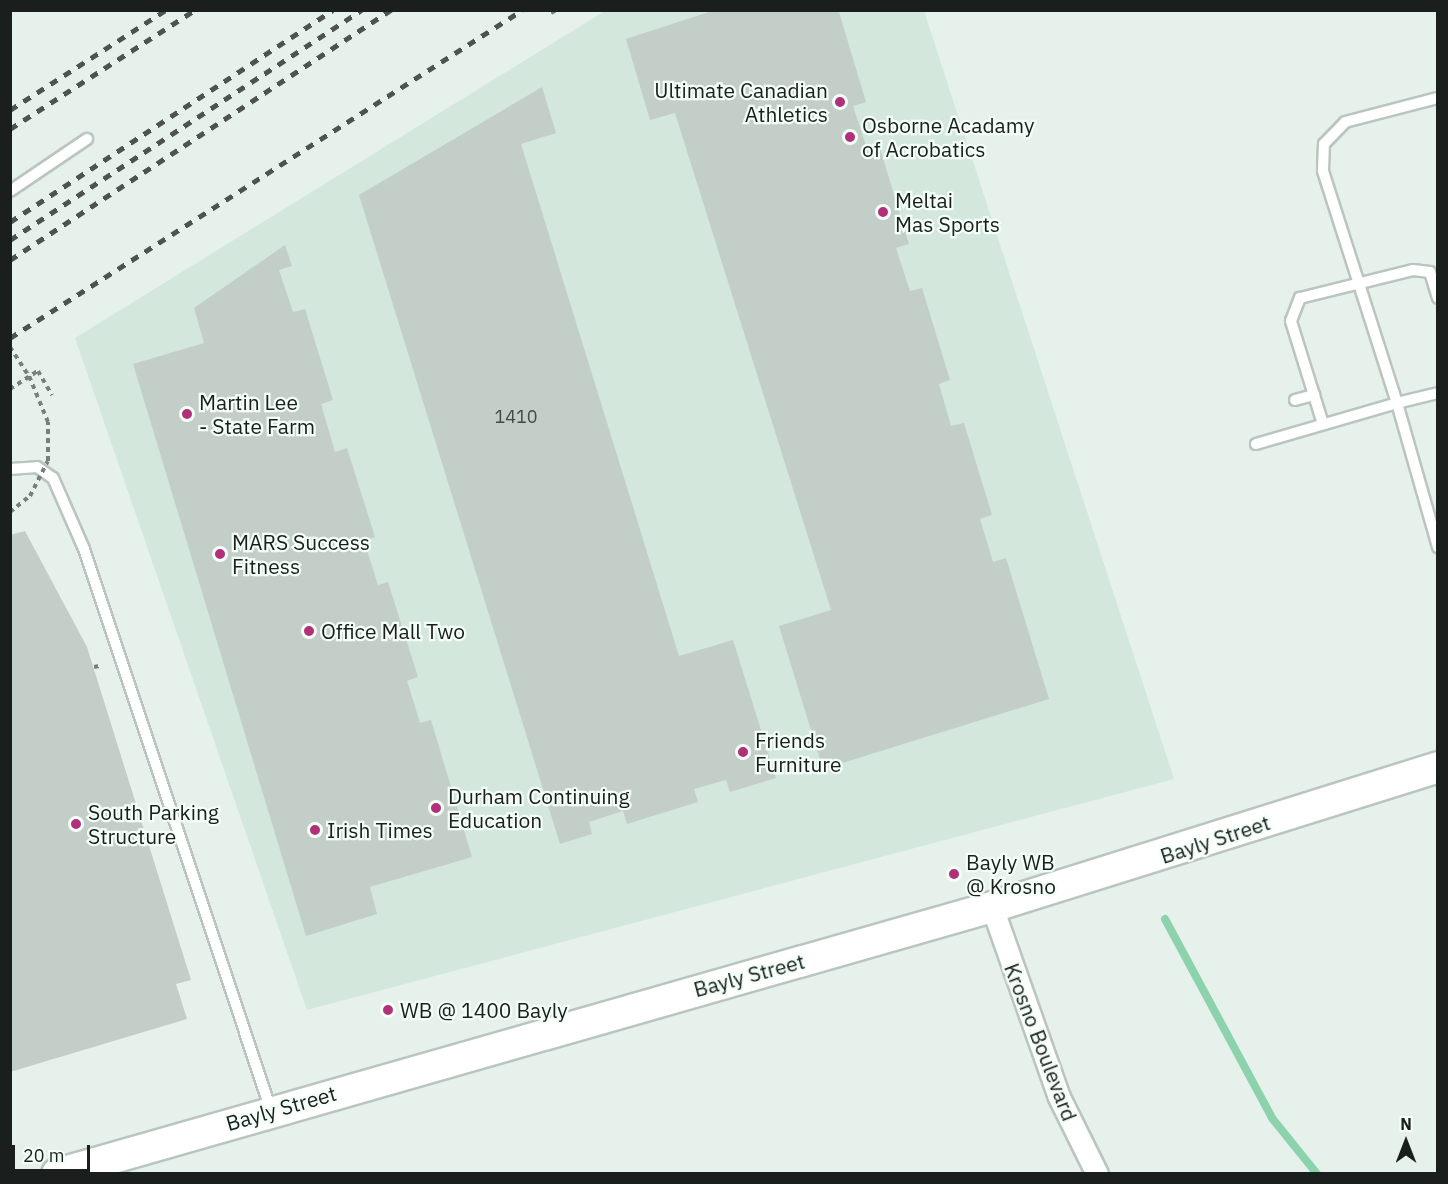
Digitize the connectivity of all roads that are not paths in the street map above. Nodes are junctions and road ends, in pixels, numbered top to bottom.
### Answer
1 (1437, 98) edge
2 (87, 139) dead end
3 (10, 192) edge
4 (1357, 283) junction
5 (1437, 298) edge
6 (1437, 393) edge
7 (1314, 395) junction
8 (1296, 400) dead end
9 (1397, 403) junction
10 (1323, 424) junction
11 (1256, 444) dead end
12 (10, 469) edge
13 (1436, 540) edge
14 (1437, 767) edge
15 (992, 907) junction
16 (271, 1110) junction
17 (57, 1173) edge
18 (1096, 1173) edge

1 - 4 lane
2 - 3 lane
4 - 5 lane
4 - 7 lane
4 - 9 lane
6 - 9 lane
7 - 8 lane
7 - 10 lane
9 - 10 lane
9 - 13 lane
10 - 11 lane
12 - 16 lane
14 - 15 main road, Bayly Street
15 - 16 main road, Bayly Street
15 - 18 street, Krosno Boulevard
16 - 17 main road, Bayly Street

